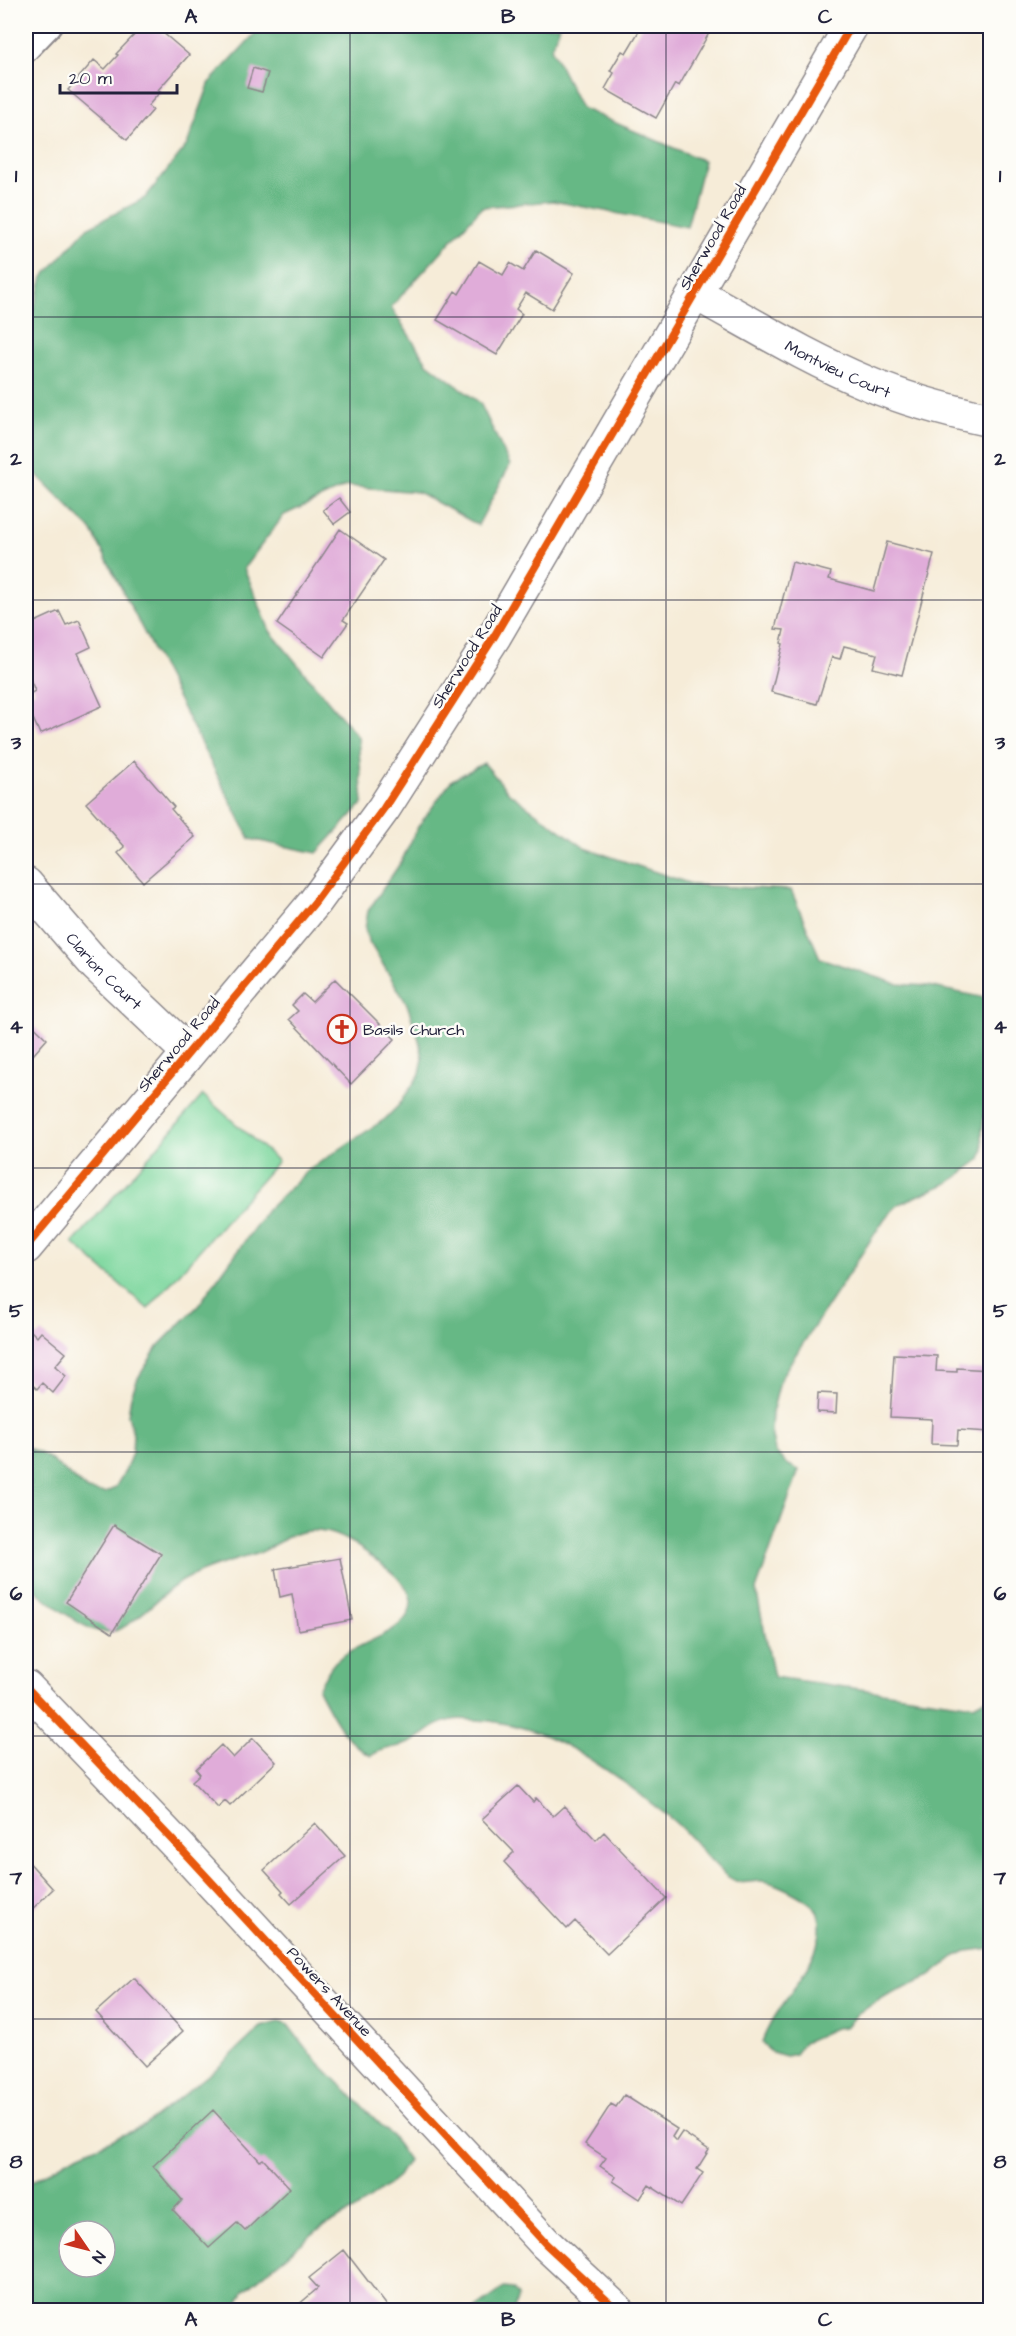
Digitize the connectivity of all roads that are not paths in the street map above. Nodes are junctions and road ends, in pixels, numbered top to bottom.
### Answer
1 (50, 26) edge
2 (851, 26) edge
3 (26, 51) edge
4 (695, 293) junction
5 (990, 420) edge
6 (26, 884) edge
7 (188, 1052) junction
8 (26, 1246) edge
9 (26, 1687) edge
10 (617, 2310) edge

1 - 3 lane
2 - 4 street, Sherwood Road
4 - 5 street, Montvieu Court
4 - 7 street, Sherwood Road
6 - 7 street, Clarion Court
7 - 8 street, Sherwood Road
9 - 10 street, Powers Avenue

